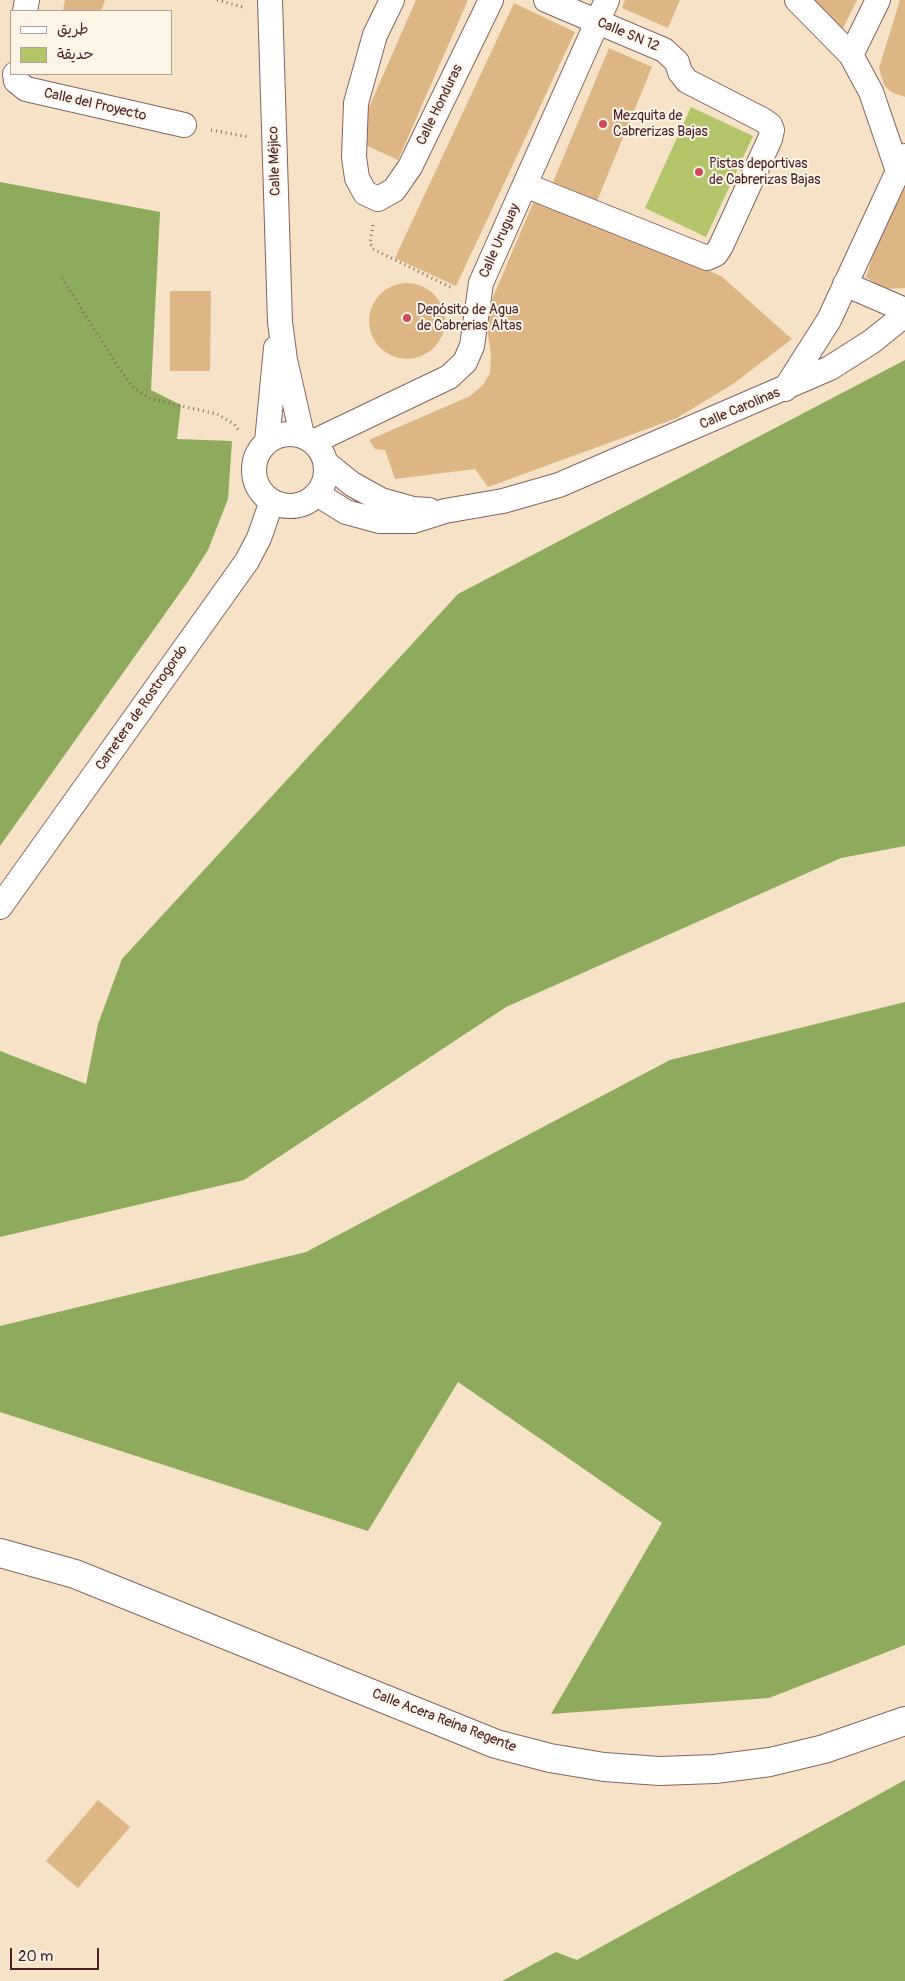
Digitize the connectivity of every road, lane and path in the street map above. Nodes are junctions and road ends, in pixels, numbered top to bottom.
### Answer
1 (270, 0) edge
2 (392, 0) edge
3 (491, 0) edge
4 (546, 0) edge
5 (607, 0) edge
6 (797, 0) edge
7 (878, 0) edge
8 (597, 22) junction
9 (851, 55) junction
10 (16, 75) edge
11 (184, 125) joint
12 (274, 142) junction
13 (902, 163) edge
14 (525, 185) junction
15 (378, 199) junction
16 (62, 278) dead end
17 (846, 284) junction
18 (478, 301) junction
19 (905, 310) edge
20 (905, 315) edge
21 (280, 322) junction
22 (785, 389) junction
23 (308, 438) junction
24 (262, 450) junction
25 (326, 464) junction
26 (317, 494) junction
27 (272, 501) junction
28 (445, 511) junction
29 (0, 907) edge
30 (0, 1553) edge
31 (905, 1720) edge

1 - 12 street, Calle Méjico
2 - 15 street
3 - 15 street, Calle Honduras
4 - 8 street, Calle SN 12
5 - 8 street, Calle Uruguay
6 - 9 street
7 - 9 street
8 - 14 street, Calle Uruguay
8 - 14 street, Calle SN 12
9 - 13 street
10 - 11 street, Calle del Proyecto
11 - 12 path
12 - 21 street, Calle Méjico
13 - 17 street, Calle Carolinas
14 - 18 street, Calle Uruguay
15 - 18 path
16 - 24 path
17 - 19 street
17 - 22 street, Calle Carolinas
18 - 23 street, Calle Uruguay
20 - 22 street
21 - 23 street, Calle Méjico
21 - 24 street, Calle Méjico
22 - 28 street, Calle Carolinas
23 - 24 street
23 - 25 street
24 - 27 street
25 - 26 street
25 - 28 street, Calle Carolinas
26 - 27 street
26 - 28 street, Calle Carolinas
27 - 29 street, Carretera de Rostrogordo
30 - 31 street, Calle Acera Reina Regente

